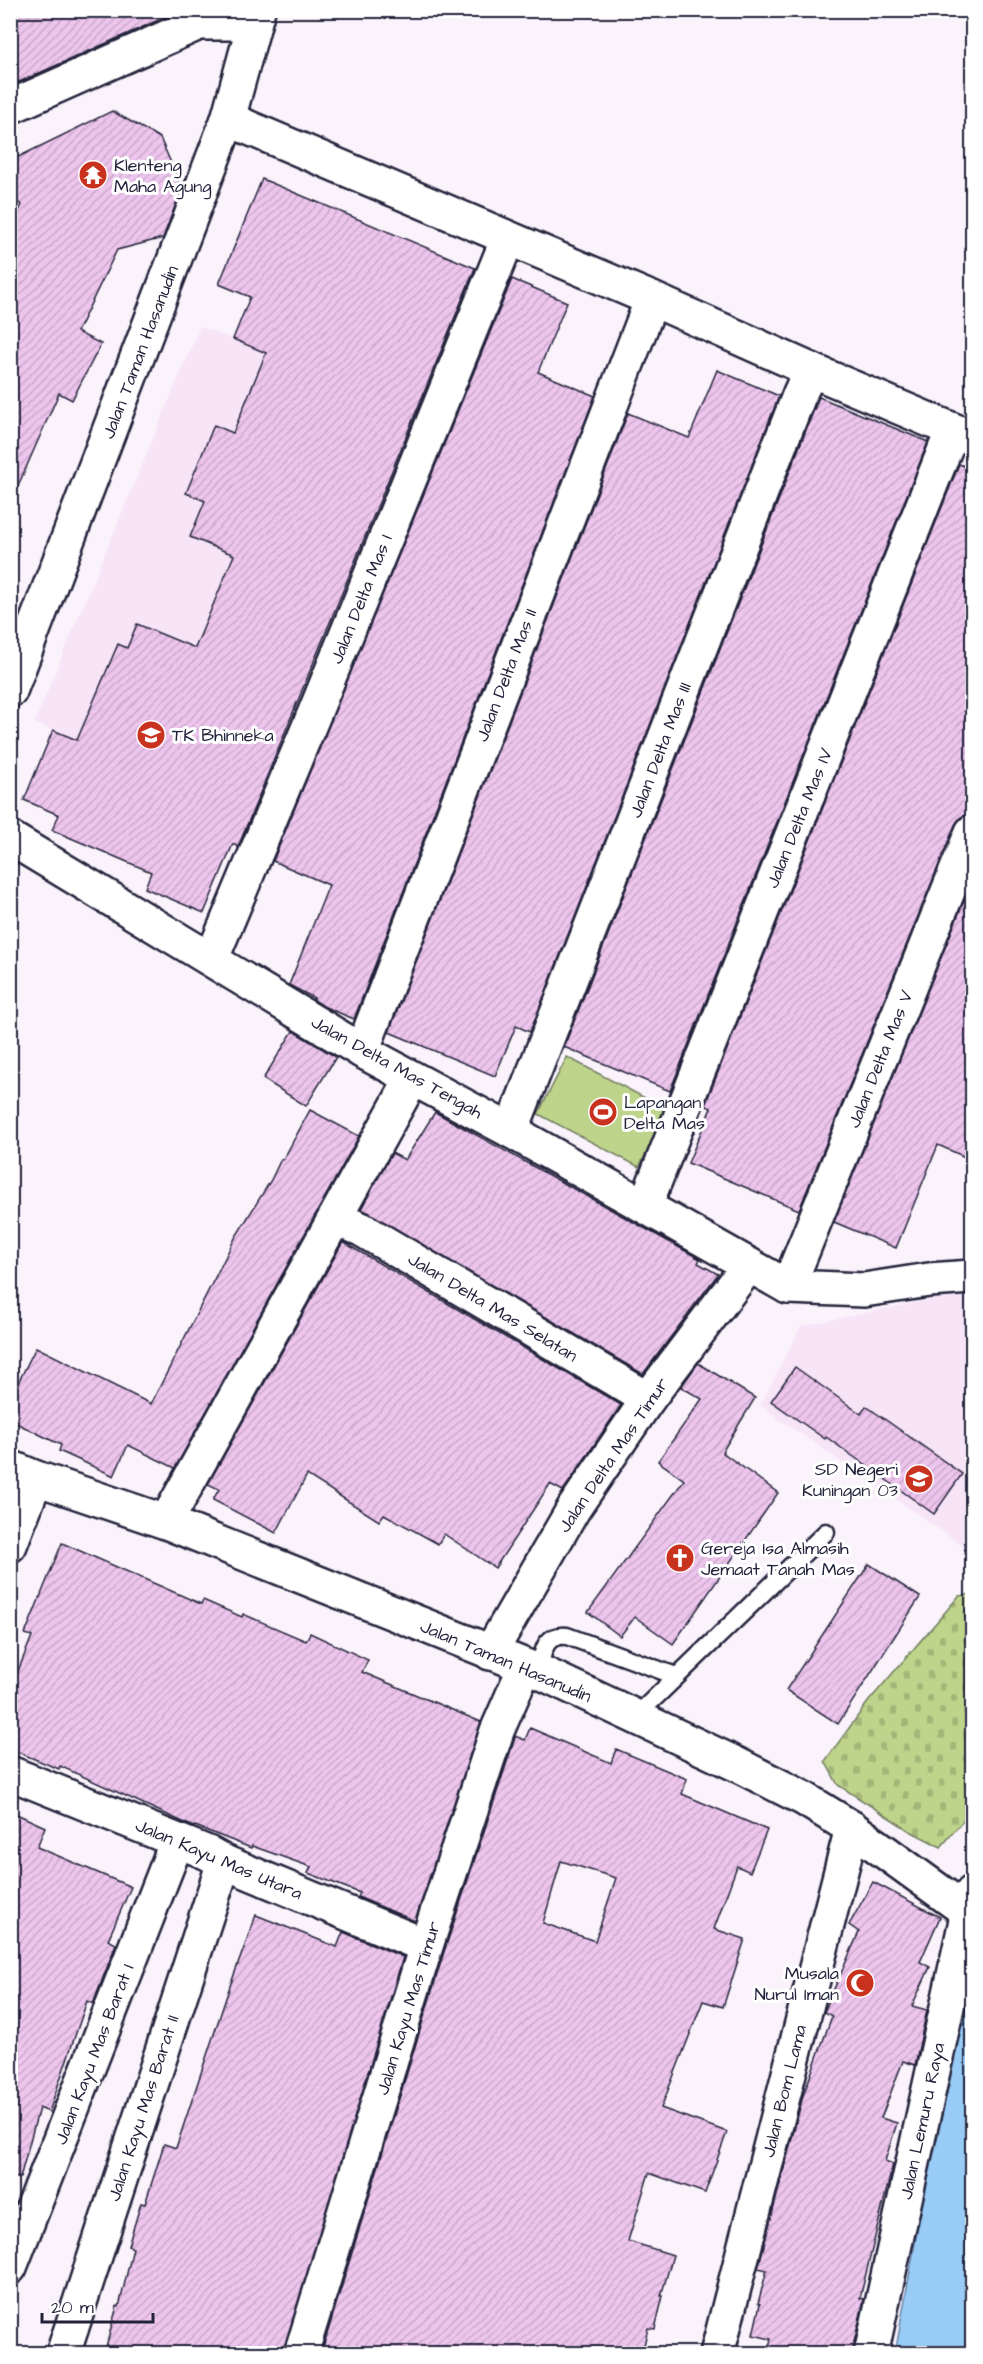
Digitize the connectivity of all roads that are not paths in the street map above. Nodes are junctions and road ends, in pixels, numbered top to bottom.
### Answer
1 (256, 17) edge
2 (10, 108) edge
3 (228, 120) junction
4 (508, 238) junction
5 (652, 299) junction
6 (811, 370) junction
7 (963, 435) edge
8 (10, 691) edge
9 (972, 831) edge
10 (10, 838) edge
11 (212, 958) junction
12 (362, 1051) junction
13 (412, 1079) junction
14 (511, 1131) junction
15 (645, 1206) junction
16 (336, 1219) junction
17 (749, 1265) junction
18 (972, 1277) edge
19 (788, 1287) junction
20 (648, 1399) junction
21 (23, 1473) edge
22 (166, 1522) junction
23 (826, 1533) dead end
24 (10, 1545) edge
25 (490, 1653) junction
26 (531, 1669) junction
27 (676, 1676) junction
28 (635, 1717) junction
29 (10, 1773) edge
30 (852, 1828) junction
31 (177, 1841) junction
32 (224, 1862) junction
33 (971, 1905) edge
34 (426, 1946) junction
35 (10, 2267) edge
36 (63, 2354) edge
37 (301, 2354) edge
38 (717, 2354) edge
39 (871, 2354) edge

1 - 2 street
1 - 3 street, Jalan Taman Hasanudin
3 - 4 street
3 - 8 street, Jalan Taman Hasanudin
4 - 5 street
4 - 11 street, Jalan Delta Mas I
5 - 6 street
5 - 12 street, Jalan Delta Mas II
6 - 7 street
6 - 14 street, Jalan Delta Mas III
7 - 15 street, Jalan Delta Mas IV
9 - 19 street, Jalan Delta Mas V
10 - 11 street, Jalan Delta Mas Tengah
11 - 12 street, Jalan Delta Mas Tengah
12 - 13 street, Jalan Delta Mas Tengah
13 - 14 street, Jalan Delta Mas Tengah
13 - 16 street
14 - 15 street, Jalan Delta Mas Tengah
15 - 17 street, Jalan Delta Mas Tengah
16 - 20 street, Jalan Delta Mas Selatan
16 - 22 street
17 - 19 street, Jalan Delta Mas Tengah
17 - 20 street, Jalan Delta Mas Timur
18 - 19 street
20 - 25 street, Jalan Delta Mas Timur
21 - 22 street, Jalan Taman Hasanudin
21 - 24 street
22 - 25 street, Jalan Taman Hasanudin
23 - 27 lane
25 - 26 street, Jalan Taman Hasanudin
26 - 27 lane
26 - 28 street, Jalan Taman Hasanudin
26 - 34 street, Jalan Kayu Mas Timur
27 - 28 lane
28 - 30 street, Jalan Taman Hasanudin
29 - 31 street, Jalan Kayu Mas Utara
30 - 33 street, Jalan Taman Hasanudin
30 - 38 street, Jalan Bom Lama
31 - 32 street, Jalan Kayu Mas Utara
31 - 35 street, Jalan Kayu Mas Barat I
32 - 34 street, Jalan Kayu Mas Utara
32 - 36 street, Jalan Kayu Mas Barat II
33 - 39 street, Jalan Lemuru Raya
34 - 37 street, Jalan Kayu Mas Timur

